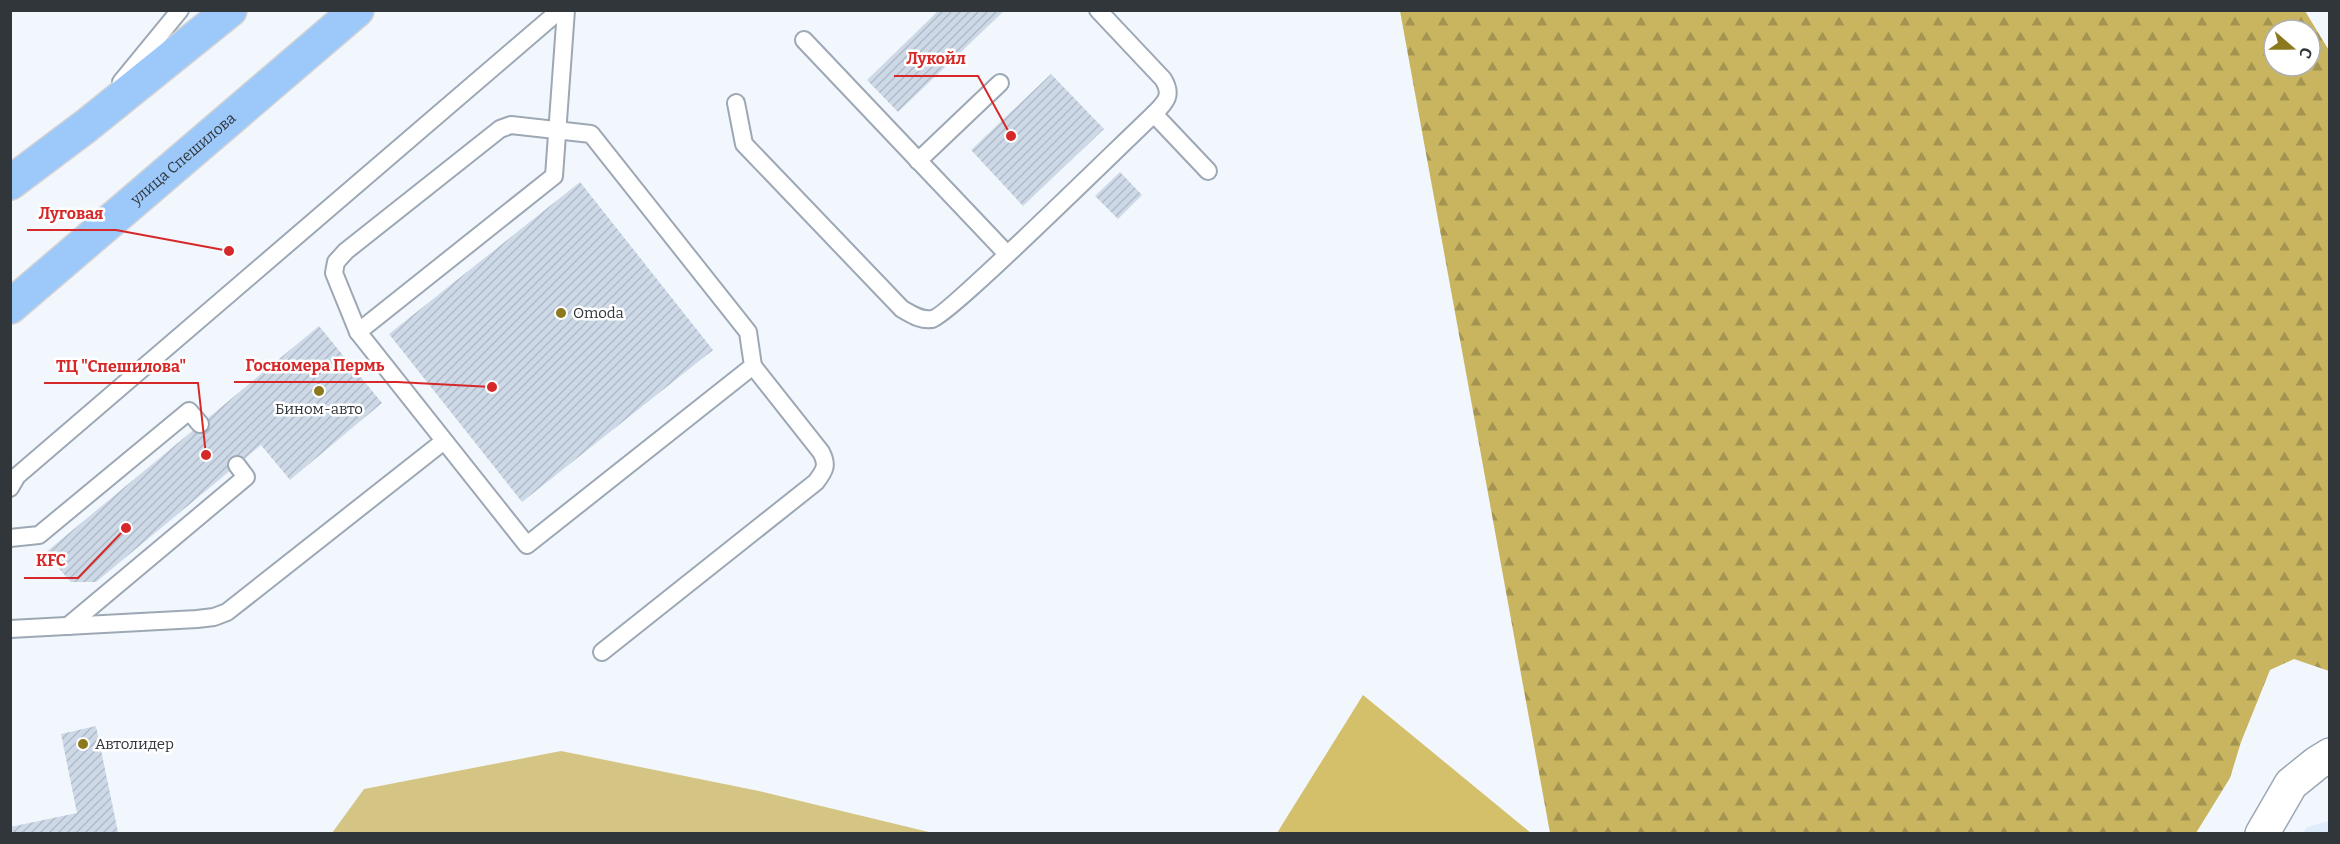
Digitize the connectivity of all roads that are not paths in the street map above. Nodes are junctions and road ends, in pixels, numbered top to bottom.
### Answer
1 (180, 10) edge
2 (230, 10) edge
3 (357, 10) edge
4 (560, 10) edge
5 (566, 10) edge
6 (1098, 10) edge
7 (804, 40) dead end
8 (1000, 82) dead end
9 (736, 103) dead end
10 (1154, 114) junction
11 (86, 126) junction
12 (558, 130) junction
13 (918, 161) junction
14 (10, 167) edge
15 (1208, 171) dead end
16 (10, 183) edge
17 (1007, 254) junction
18 (10, 307) edge
19 (358, 332) junction
20 (753, 366) junction
21 (201, 424) dead end
22 (444, 441) junction
23 (237, 465) dead end
24 (10, 488) edge
25 (10, 538) edge
26 (68, 626) junction
27 (10, 629) edge
28 (602, 652) dead end
29 (2330, 756) edge
30 (2262, 834) edge

1 - 11 lane
2 - 11 main road
3 - 18 main road, улица Спешилова
4 - 24 lane
5 - 12 lane
6 - 10 lane
7 - 13 lane
8 - 13 lane
9 - 17 lane
10 - 15 lane
10 - 17 lane
11 - 14 street
11 - 16 main road
12 - 19 lane
12 - 19 lane
12 - 20 lane
13 - 17 lane
19 - 22 lane
20 - 22 lane
20 - 28 lane
21 - 25 lane
22 - 26 lane
23 - 26 lane
26 - 27 lane
29 - 30 street

